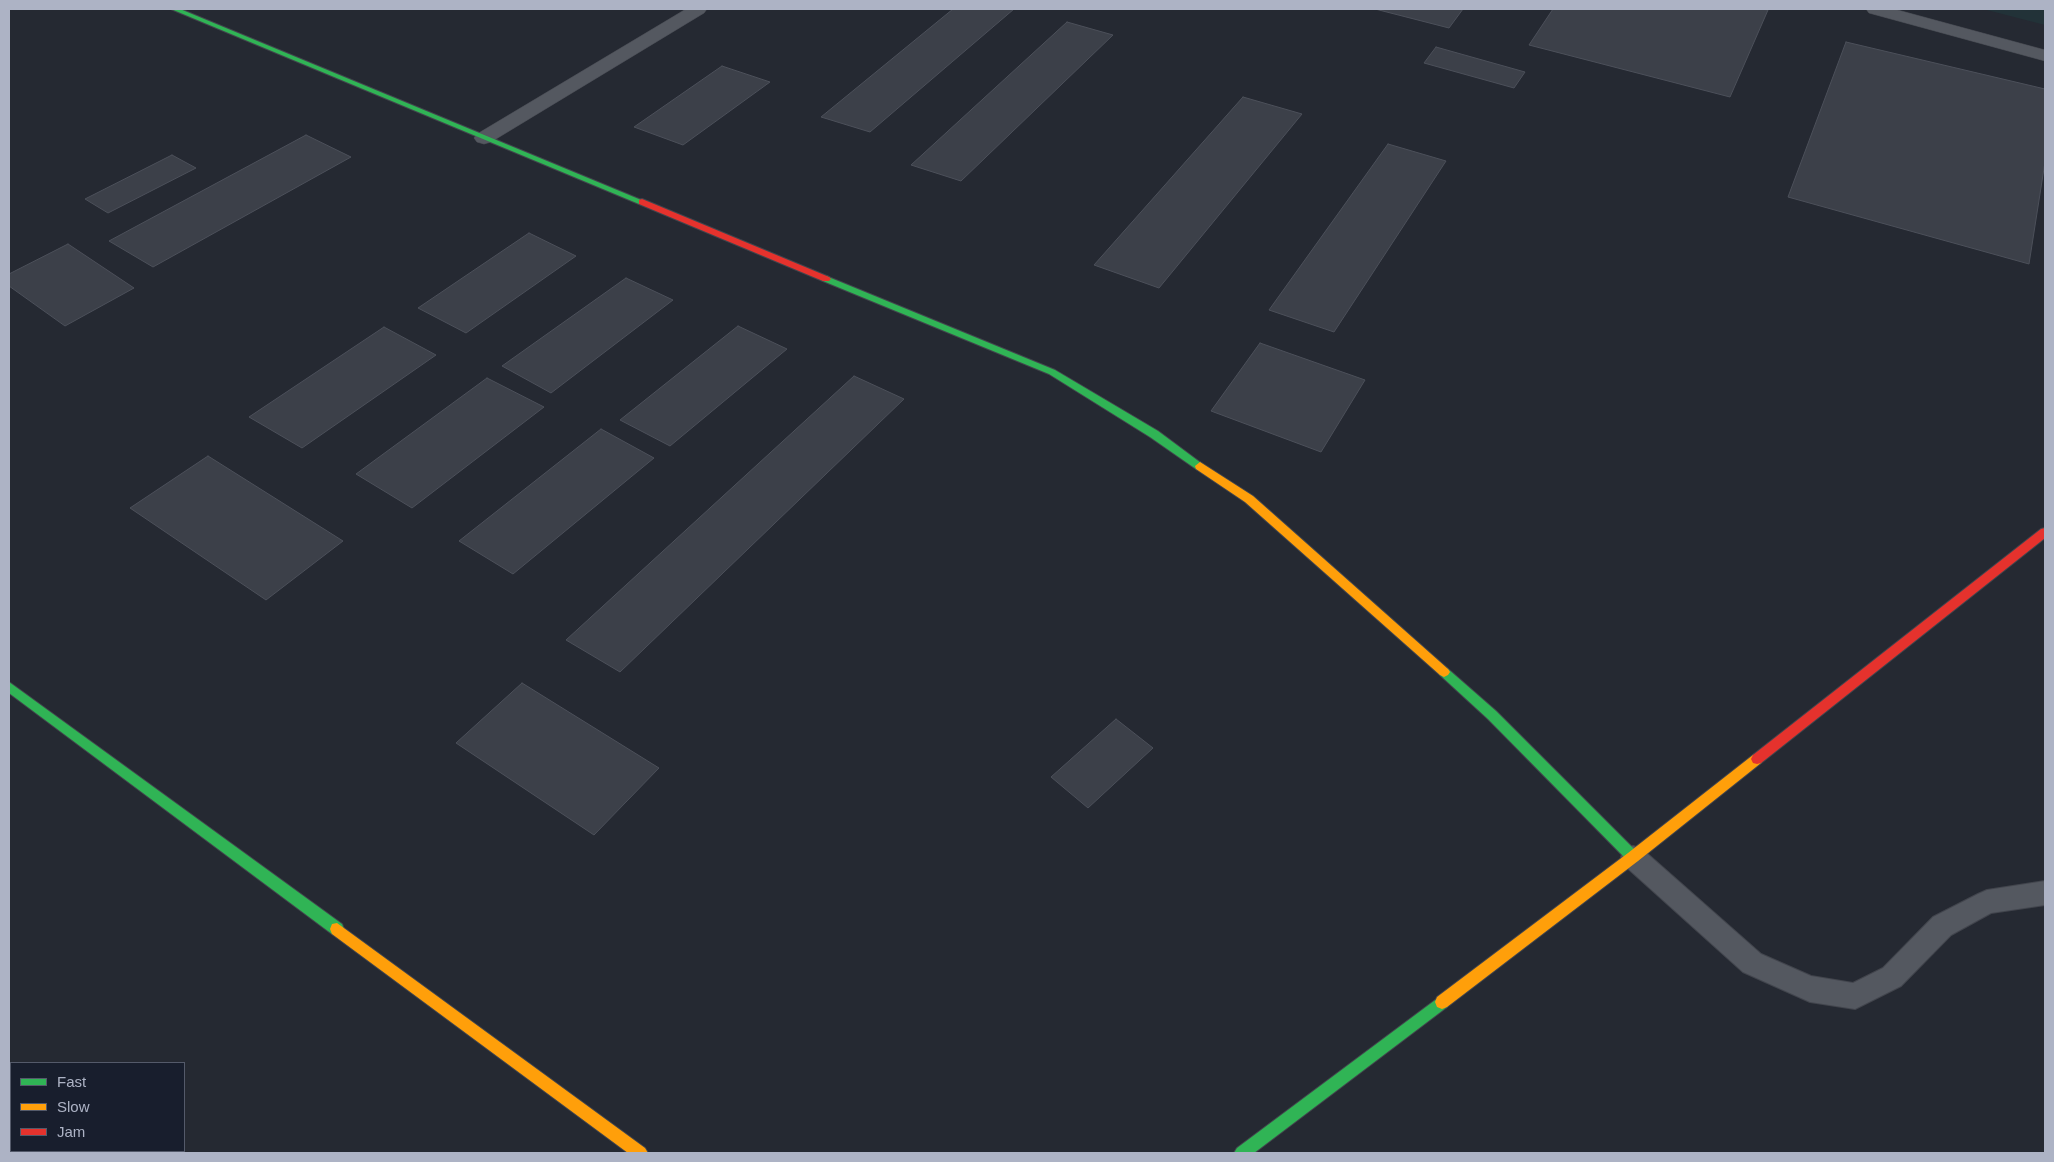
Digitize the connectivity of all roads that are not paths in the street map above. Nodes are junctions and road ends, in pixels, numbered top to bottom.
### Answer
1 (174, 9) edge
2 (698, 9) edge
3 (1875, 9) edge
4 (2045, 56) edge
5 (484, 138) junction
6 (2045, 532) edge
7 (9, 687) edge
8 (1633, 857) junction
9 (2045, 893) edge
10 (640, 1153) edge
11 (1242, 1153) edge

1 - 5 street
2 - 5 street
3 - 4 street
5 - 8 street
6 - 8 street
7 - 10 street
8 - 9 lane
8 - 11 street

